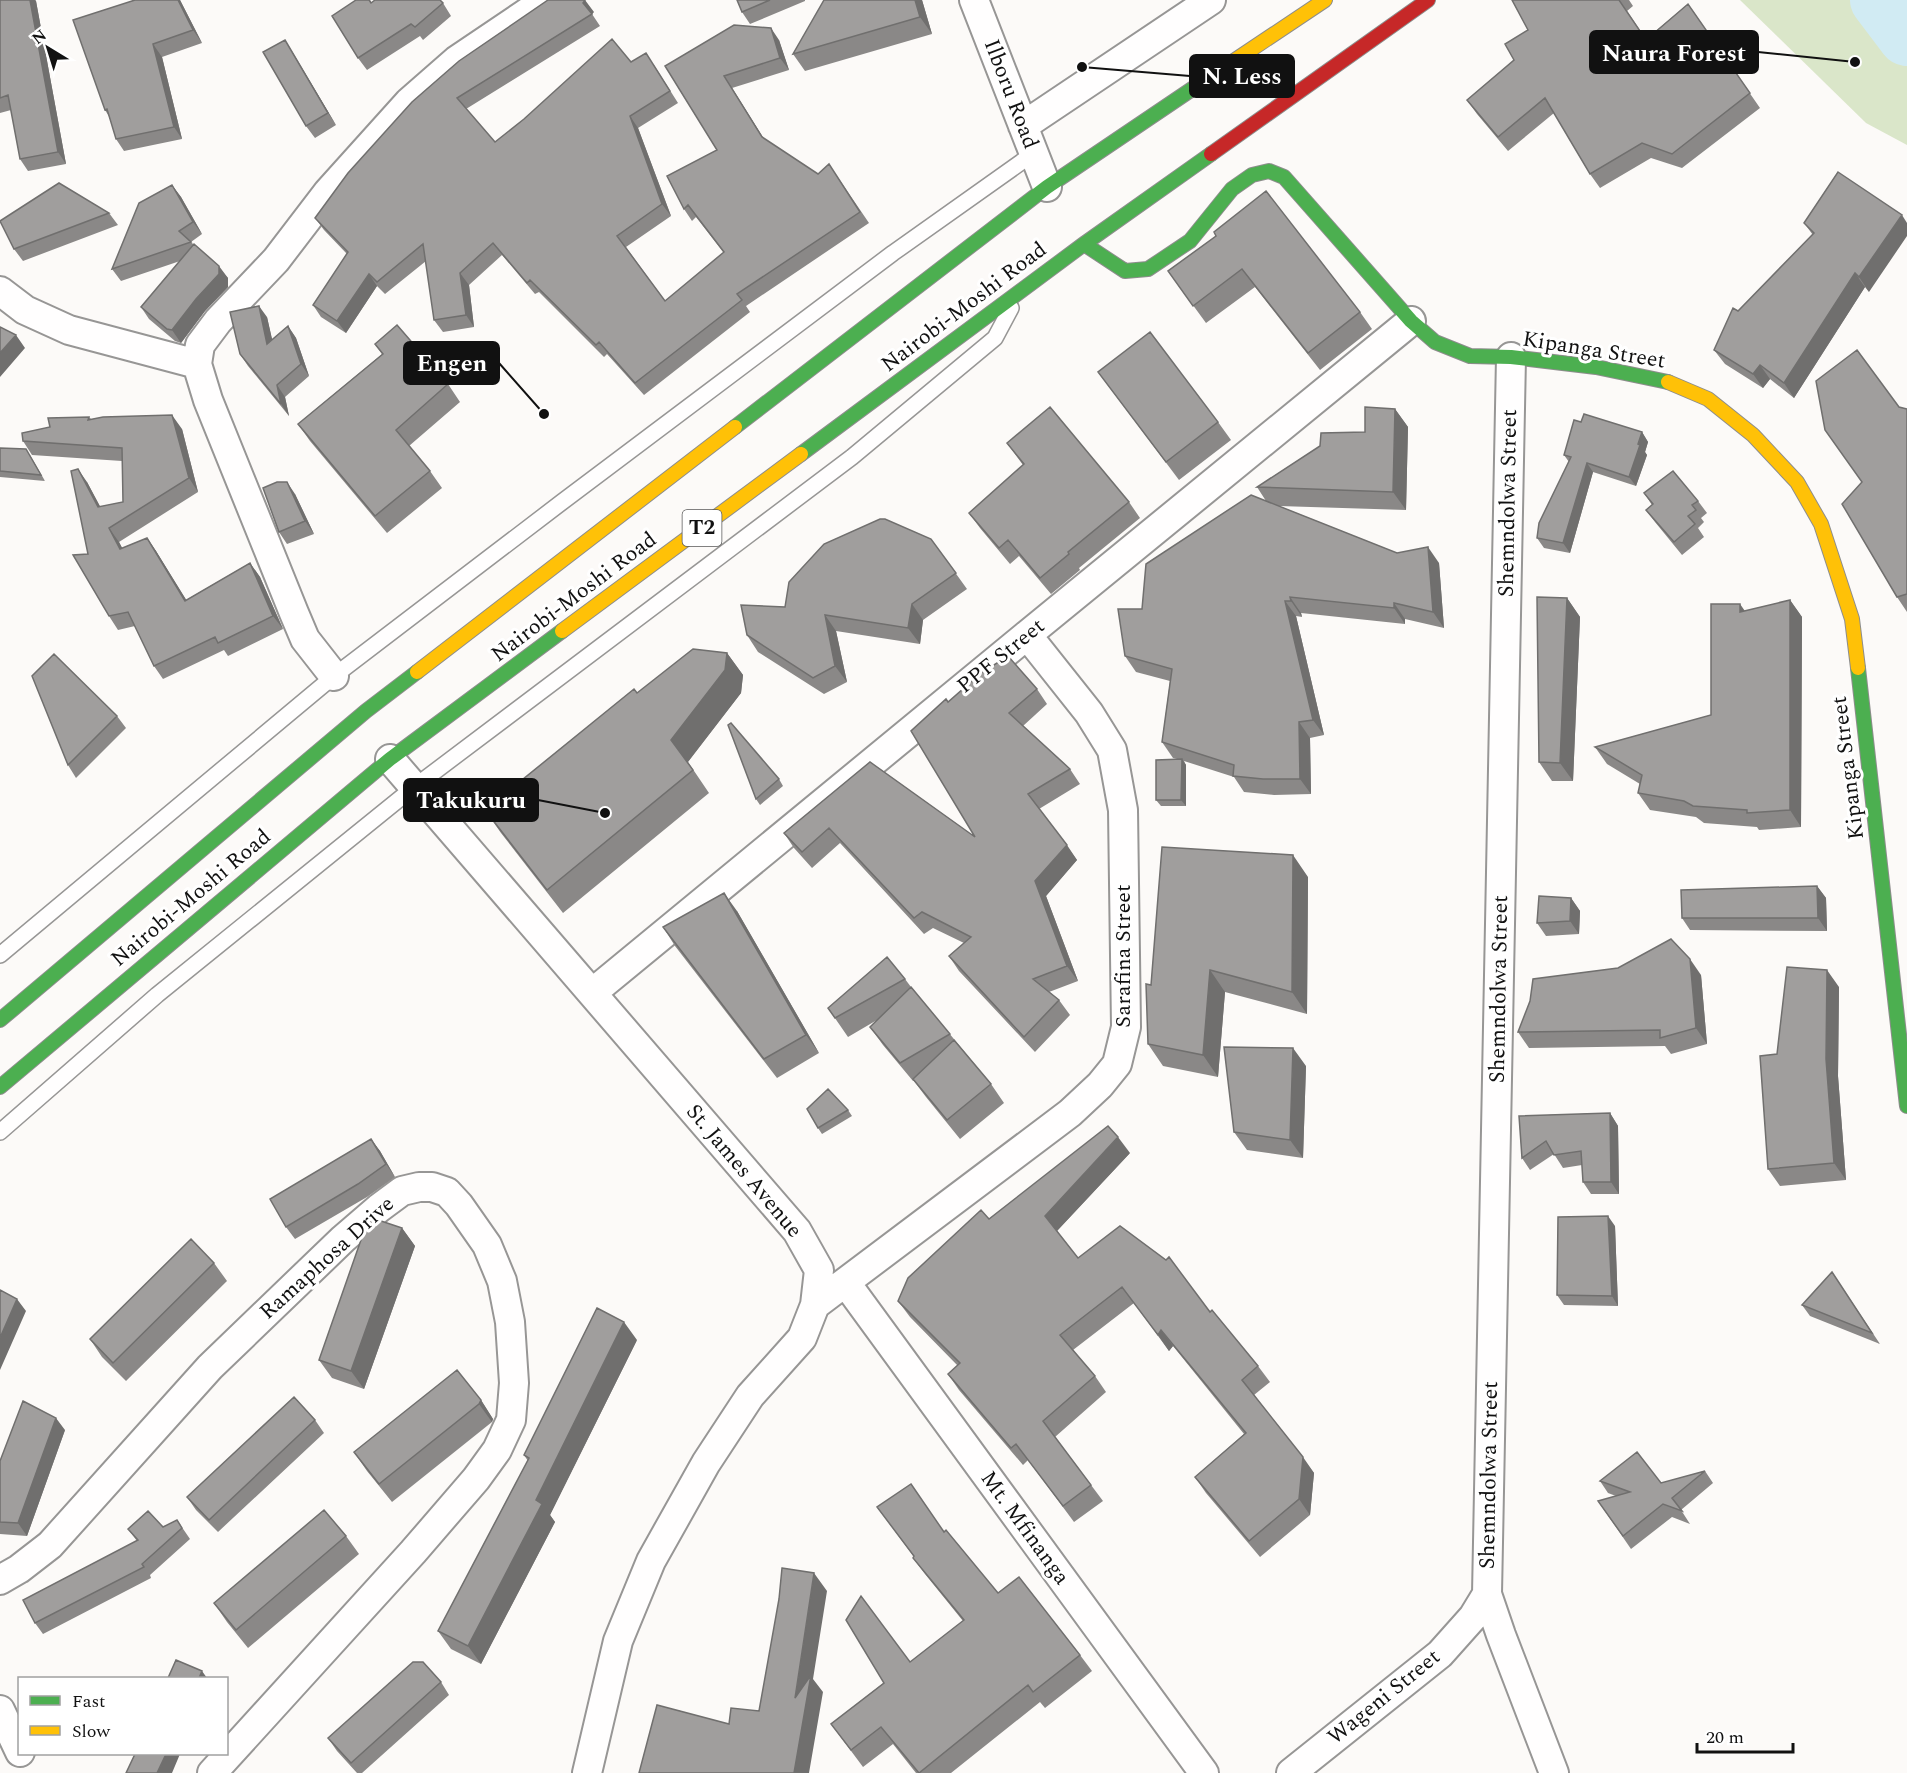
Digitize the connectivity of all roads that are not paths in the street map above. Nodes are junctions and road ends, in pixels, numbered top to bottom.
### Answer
1 (546, 0) edge
2 (974, 0) edge
3 (1210, 0) edge
4 (1325, 0) edge
5 (1428, 0) edge
6 (1023, 126) junction
7 (1034, 153) junction
8 (1047, 188) junction
9 (1084, 244) junction
10 (0, 291) edge
11 (1020, 292) junction
12 (1411, 321) junction
13 (1511, 357) junction
14 (197, 364) junction
15 (1027, 634) junction
16 (334, 676) junction
17 (390, 759) junction
18 (413, 788) junction
19 (0, 955) edge
20 (592, 993) junction
21 (0, 1020) edge
22 (0, 1087) edge
23 (1907, 1106) edge
24 (0, 1132) edge
25 (846, 1283) junction
26 (816, 1305) junction
27 (0, 1580) edge
28 (1480, 1605) junction
29 (0, 1710) edge
30 (18, 1749) edge
31 (21, 1755) edge
32 (29, 1773) edge
33 (212, 1773) edge
34 (587, 1773) edge
35 (1204, 1773) edge
36 (1291, 1773) edge
37 (1554, 1773) edge

1 - 14 street
2 - 6 street, Ilboru Road
3 - 6 street
4 - 8 main road, Nairobi-Moshi Road / T2
5 - 9 main road, Nairobi-Moshi Road / T2
6 - 7 street, Ilboru Road
7 - 8 street, Ilboru Road
7 - 16 lane
8 - 21 main road, Nairobi-Moshi Road / T2
9 - 11 main road, Nairobi-Moshi Road / T2
9 - 12 main road, Kipanga Street
10 - 14 street
11 - 17 main road, Nairobi-Moshi Road / T2
11 - 18 lane
12 - 13 main road, Kipanga Street
12 - 15 street, PPF Street
13 - 23 main road, Kipanga Street
13 - 28 street, Shemndolwa Street
14 - 16 street
15 - 20 street, PPF Street
15 - 25 street, Sarafina Street
16 - 19 lane
17 - 18 street, St. James Avenue
17 - 22 main road, Nairobi-Moshi Road / T2
18 - 20 street, St. James Avenue
18 - 24 lane
20 - 26 street, St. James Avenue
25 - 26 street, Sarafina Street
25 - 35 street, Mt. Mfinanga
26 - 34 street, St. James Avenue
27 - 33 street, Ramaphosa Drive
28 - 36 street, Wageni Street
28 - 37 street
29 - 30 street
31 - 32 street

